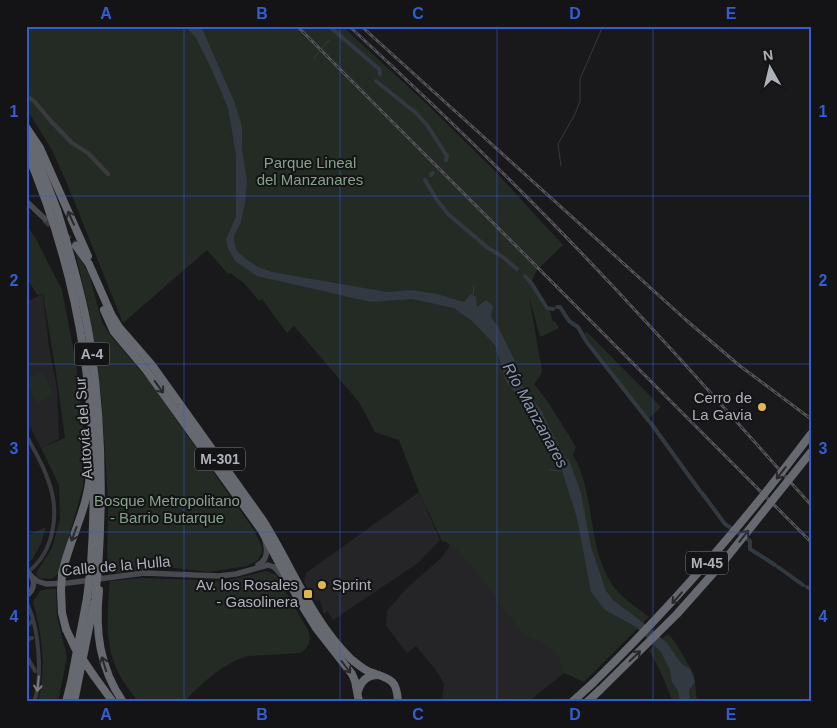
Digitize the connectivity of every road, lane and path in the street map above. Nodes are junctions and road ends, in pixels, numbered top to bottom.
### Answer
1 (26, 95) edge
2 (26, 129) edge
3 (26, 150) edge
4 (108, 174) dead end
5 (26, 201) edge
6 (46, 219) tunnel mouth
7 (76, 246) tunnel mouth
8 (96, 282) junction
9 (119, 327) junction
10 (92, 414) junction
11 (811, 434) edge
12 (26, 435) edge
13 (811, 452) edge
14 (241, 501) junction
15 (247, 570) junction
16 (29, 574) edge
17 (46, 584) junction
18 (28, 595) edge
19 (94, 598) junction
20 (26, 602) edge
21 (301, 604) junction
22 (33, 620) junction
23 (26, 628) edge
24 (32, 638) dead end
25 (26, 647) edge
26 (26, 656) edge
27 (35, 671) dead end
28 (382, 675) junction
29 (95, 678) junction
30 (356, 697) edge
31 (34, 702) edge
32 (66, 702) edge
33 (74, 702) edge
34 (109, 702) edge
35 (113, 702) edge
36 (123, 702) edge
37 (397, 702) edge
38 (572, 702) edge
39 (587, 702) edge

1 - 4 street
9 -> 2 highway
2 - 19 highway, Autovía del Sur / A-4, bridge
3 - 10 highway, Autovía del Sur / A-4
5 - 6 street
7 - 8 highway, M-301
8 - 9 highway, M-301
8 -> 14 highway, M-301
9 - 28 highway, M-301
10 - 19 highway, Autovía del Sur / A-4, bridge
10 -> 29 highway, bridge
11 -> 38 highway, M-45, bridge
12 - 16 street
39 -> 13 highway, M-45, bridge
14 - 15 street
14 - 21 highway, M-301
15 - 17 street, Calle de la Hulla
15 - 21 street, Calle de la Hulla
16 - 17 street
16 - 18 street
17 - 18 street
19 - 32 highway, Autovía del Sur / A-4
19 - 33 highway, Autovía del Sur / A-4
36 -> 19 highway
20 - 22 street
21 -> 30 highway, M-301
22 - 23 street
22 -> 31 street
24 - 25 street
26 - 27 street
28 - 30 highway, M-301
28 - 37 highway, M-301
29 - 34 highway
29 - 35 highway

